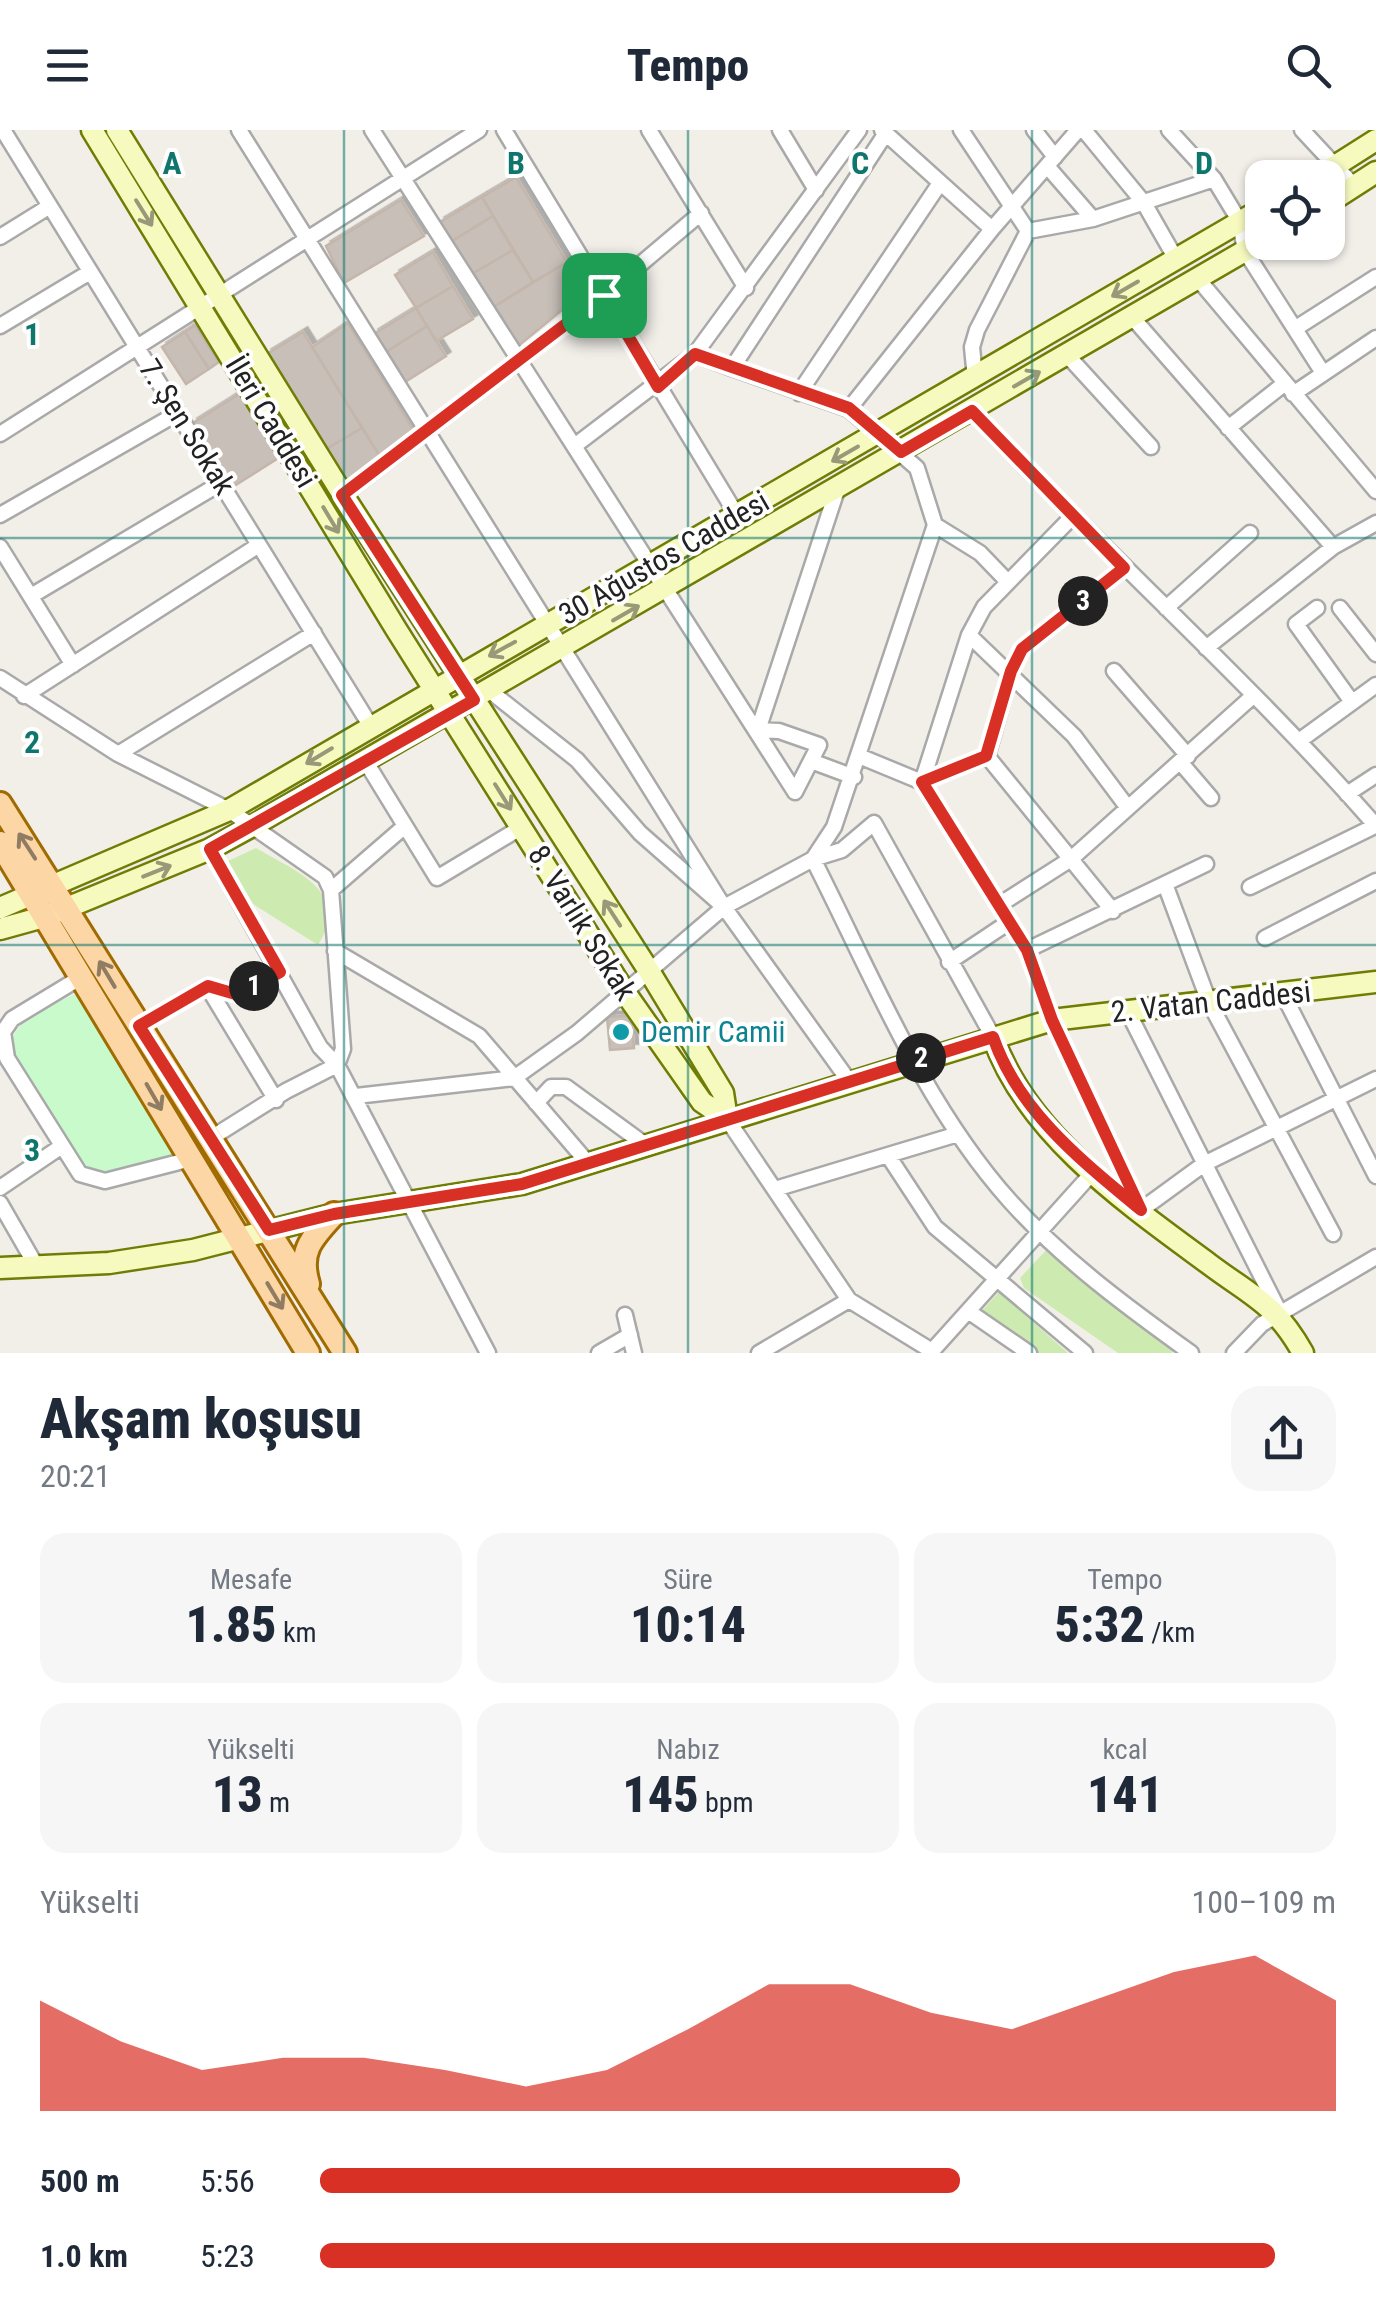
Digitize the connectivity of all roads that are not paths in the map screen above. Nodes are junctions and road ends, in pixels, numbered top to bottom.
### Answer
1 (92, 130) edge
2 (117, 130) edge
3 (239, 130) edge
4 (372, 130) edge
5 (479, 130) edge
6 (504, 130) edge
7 (648, 130) edge
8 (780, 130) edge
9 (859, 130) edge
10 (961, 130) edge
11 (1034, 130) edge
12 (1081, 130) edge
13 (1169, 130) edge
14 (1302, 130) edge
15 (884, 132) edge
16 (5, 133) edge
17 (1376, 140) edge
18 (1330, 160) edge
19 (1345, 160) edge
20 (1051, 161) junction
21 (1376, 172) edge
22 (1345, 176) edge
23 (402, 177) junction
24 (1214, 179) junction
25 (940, 183) junction
26 (1355, 187) junction
27 (816, 190) junction
28 (1345, 193) edge
29 (1144, 203) junction
30 (1014, 204) junction
31 (50, 206) junction
32 (700, 213) junction
33 (1093, 219) junction
34 (1245, 219) edge
35 (1240, 222) junction
36 (992, 228) junction
37 (1245, 231) edge
38 (1028, 232) junction
39 (0, 237) edge
40 (305, 238) junction
41 (1245, 251) edge
42 (1176, 259) junction
43 (1261, 260) edge
44 (90, 272) junction
45 (1376, 277) edge
46 (1198, 278) junction
47 (746, 288) junction
48 (604, 295) junction
49 (211, 302) junction
50 (1132, 317) junction
51 (0, 326) edge
52 (1296, 328) junction
53 (1376, 339) edge
54 (138, 348) junction
55 (695, 354) junction
56 (1067, 355) junction
57 (520, 356) junction
58 (732, 368) junction
59 (1323, 373) junction
60 (975, 378) junction
61 (658, 387) junction
62 (1288, 389) junction
63 (799, 393) junction
64 (849, 408) junction
65 (972, 411) junction
66 (178, 413) junction
67 (1228, 428) junction
68 (424, 430) junction
69 (0, 434) edge
70 (880, 434) junction
71 (576, 444) junction
72 (1151, 447) dead end
73 (901, 452) junction
74 (221, 484) junction
75 (838, 490) junction
76 (1376, 491) edge
77 (342, 495) junction
78 (0, 515) edge
79 (738, 517) junction
80 (1071, 518) junction
81 (1376, 523) edge
82 (935, 524) junction
83 (1250, 533) dead end
84 (259, 546) junction
85 (0, 547) edge
86 (1333, 547) junction
87 (652, 567) junction
88 (1124, 568) junction
89 (1007, 581) junction
90 (666, 590) junction
91 (30, 596) junction
92 (1166, 608) junction
93 (1317, 608) dead end
94 (1340, 608) dead end
95 (314, 633) junction
96 (969, 634) junction
97 (553, 638) junction
98 (1206, 648) junction
99 (1376, 654) edge
100 (72, 665) junction
101 (1011, 671) junction
102 (1114, 671) dead end
103 (458, 673) junction
104 (0, 678) edge
105 (1376, 685) edge
106 (433, 688) junction
107 (24, 696) junction
108 (482, 696) junction
109 (1254, 696) junction
110 (1352, 702) junction
111 (450, 714) junction
112 (370, 725) junction
113 (758, 730) junction
114 (1299, 741) junction
115 (118, 754) junction
116 (860, 756) junction
117 (986, 756) junction
118 (1184, 760) junction
119 (366, 762) junction
120 (811, 762) junction
121 (1376, 775) edge
122 (854, 777) junction
123 (922, 782) junction
124 (1347, 794) junction
125 (1211, 798) dead end
126 (0, 804) edge
127 (1128, 808) junction
128 (229, 810) junction
129 (254, 825) junction
130 (405, 826) junction
131 (522, 826) junction
132 (1376, 826) edge
133 (0, 844) edge
134 (210, 849) junction
135 (812, 860) junction
136 (1071, 860) junction
137 (1206, 864) dead end
138 (1376, 881) edge
139 (1165, 884) junction
140 (1250, 887) dead end
141 (330, 890) junction
142 (43, 891) junction
143 (999, 905) junction
144 (724, 907) junction
145 (0, 908) edge
146 (1112, 911) junction
147 (57, 912) junction
148 (1009, 922) junction
149 (0, 929) edge
150 (1265, 938) dead end
151 (1027, 950) junction
152 (335, 951) junction
153 (949, 962) junction
154 (648, 971) junction
155 (280, 972) junction
156 (83, 976) junction
157 (1376, 982) edge
158 (208, 986) junction
159 (624, 990) junction
160 (1284, 996) junction
161 (1209, 1002) junction
162 (1127, 1010) junction
163 (1052, 1020) junction
164 (139, 1026) junction
165 (993, 1037) junction
166 (1, 1048) edge
167 (915, 1060) junction
168 (336, 1065) junction
169 (514, 1078) junction
170 (1376, 1078) edge
171 (848, 1081) junction
172 (356, 1096) junction
173 (1336, 1096) junction
174 (276, 1100) junction
175 (536, 1103) junction
176 (728, 1119) junction
177 (1274, 1126) junction
178 (958, 1134) junction
179 (208, 1140) junction
180 (644, 1144) junction
181 (62, 1146) junction
182 (889, 1157) junction
183 (191, 1159) junction
184 (588, 1163) junction
185 (1204, 1164) junction
186 (1094, 1171) junction
187 (1376, 1176) edge
188 (0, 1188) edge
189 (775, 1189) junction
190 (410, 1200) junction
191 (0, 1204) edge
192 (1141, 1210) junction
193 (334, 1214) junction
194 (269, 1230) junction
195 (1040, 1232) junction
196 (1334, 1234) dead end
197 (241, 1240) junction
198 (1376, 1256) edge
199 (0, 1268) edge
200 (38, 1269) junction
201 (996, 1280) junction
202 (849, 1300) junction
203 (968, 1311) junction
204 (626, 1314) dead end
205 (320, 1315) junction
206 (1282, 1316) junction
207 (630, 1335) junction
208 (308, 1353) edge
209 (345, 1353) edge
210 (488, 1353) edge
211 (599, 1353) edge
212 (634, 1353) edge
213 (758, 1353) edge
214 (1029, 1353) edge
215 (1085, 1353) edge
216 (1191, 1353) edge
217 (1234, 1353) edge
218 (1303, 1353) edge

1 -> 49 main road, İleri Caddesi
2 - 49 main road, İleri Caddesi
3 - 40 street
4 - 23 street
5 - 23 street
6 - 48 street
7 - 32 street
8 - 27 street
9 - 27 street
10 - 30 street
11 - 20 street
12 - 20 street
12 - 29 street
13 - 24 street
14 - 18 street
15 - 25 street
15 - 58 street
16 - 31 street, 7. Şen Sokak
17 - 19 main road
20 - 30 street
20 - 33 street
21 - 26 main road
22 - 26 street
23 - 40 street
23 - 57 street
24 - 29 street
24 - 35 street
25 - 36 street
25 - 63 street
26 - 28 main road
27 - 47 street
29 - 33 street
29 - 42 street
30 - 36 street
30 - 38 street
31 - 39 street
31 - 44 street, 7. Şen Sokak
32 - 47 street
32 - 48 street
33 - 38 street
34 - 35 main road, 30 Ağustos Caddesi
35 - 37 street
35 - 42 main road, 30 Ağustos Caddesi
36 - 64 street
38 - 60 street
40 - 49 street
40 - 68 street
41 - 46 main road, 30 Ağustos Caddesi
42 -> 60 main road, 30 Ağustos Caddesi
43 - 52 street
44 - 51 street
44 - 54 street, 7. Şen Sokak
45 - 52 street
46 - 50 main road, 30 Ağustos Caddesi
46 - 62 street
47 - 55 street
48 - 57 street
48 - 61 street
49 - 54 street
49 - 77 main road, İleri Caddesi
49 -> 106 main road, İleri Caddesi
50 - 56 main road, 30 Ağustos Caddesi
50 - 67 street
52 - 59 street
53 - 59 street
54 - 66 street, 7. Şen Sokak
54 - 69 street
55 - 58 street
55 - 61 street
65 -> 56 main road, 30 Ağustos Caddesi
56 - 72 street
57 - 68 street
57 - 71 street
58 - 63 street
59 - 62 street
60 - 70 main road, 30 Ağustos Caddesi
61 - 71 street
61 - 79 street
62 - 67 street
62 - 76 street
63 - 64 street
64 - 70 street
65 - 73 main road, 30 Ağustos Caddesi
65 - 80 street
66 - 74 street, 7. Şen Sokak
66 - 78 street
67 - 86 street
68 - 77 street
68 - 97 street
70 - 73 street
70 -> 79 main road, 30 Ağustos Caddesi
71 - 87 street
73 - 75 main road, 30 Ağustos Caddesi
73 - 82 street
74 - 84 street, 7. Şen Sokak
74 - 91 street
75 - 90 main road, 30 Ağustos Caddesi
75 - 113 street
77 - 103 main road, İleri Caddesi
79 - 87 main road, 30 Ağustos Caddesi
80 - 88 street
80 - 89 street
81 - 86 street
82 - 89 street
82 - 116 street
83 - 92 street
84 - 95 street, 7. Şen Sokak
84 - 100 street
85 - 91 street
86 - 98 street
87 - 90 street
87 - 97 main road, 30 Ağustos Caddesi
88 - 92 street
88 - 101 street
89 - 96 street
97 -> 90 main road, 30 Ağustos Caddesi
90 - 113 street
91 - 100 street
92 - 98 street
93 - 110 street
94 - 99 street
95 - 112 street, 7. Şen Sokak
95 - 115 street
96 - 101 street
96 - 123 street
97 -> 103 main road, 30 Ağustos Caddesi
97 - 108 main road, 30 Ağustos Caddesi
97 - 144 street
98 - 109 street
100 - 107 street
101 - 117 street
101 - 127 street
102 - 118 street
103 - 106 main road, 30 Ağustos Caddesi
103 - 108 main road, İleri Caddesi
104 - 107 street
105 - 110 street
106 - 111 main road, İleri Caddesi
106 - 112 main road, 30 Ağustos Caddesi
107 - 115 street
108 - 111 main road, 30 Ağustos Caddesi
108 - 144 street
154 -> 108 main road, 8. Varlık Sokak
109 - 114 street
109 - 118 street
110 - 114 street
111 - 119 main road, 30 Ağustos Caddesi
111 -> 131 main road, 8. Varlık Sokak
112 -> 128 main road, 30 Ağustos Caddesi
113 - 120 street
113 - 120 street
114 - 124 street
115 - 128 street
116 - 122 street
116 - 123 street
117 - 123 street
117 - 136 street
118 - 125 street
118 - 127 street
119 - 129 main road, 30 Ağustos Caddesi
119 - 130 street
120 - 122 street
121 - 124 street
122 - 135 street
123 - 143 street
124 - 132 street
142 -> 126 main road
127 - 136 street
128 - 129 street
128 - 142 main road, 30 Ağustos Caddesi
129 - 134 main road, 30 Ağustos Caddesi
129 - 141 street
130 - 131 street
130 - 141 street
131 - 159 main road, 8. Varlık Sokak
132 - 140 street
133 - 142 main road
147 -> 134 main road, 30 Ağustos Caddesi
134 - 155 street
135 - 144 street
135 - 153 street
135 - 167 street
136 - 143 street
136 - 146 street
137 - 139 street
138 - 150 street
139 - 146 street
139 - 161 street
141 - 152 street
142 - 145 main road, 30 Ağustos Caddesi
142 - 147 main road
143 - 148 street
144 - 154 street
144 - 171 street
146 - 151 street
147 - 149 main road, 30 Ağustos Caddesi
147 - 156 main road
164 -> 147 main road
148 - 151 street
148 - 153 street
151 - 163 street
152 - 168 street
152 - 169 street
153 - 165 street
154 - 159 street
154 - 176 main road, 8. Varlık Sokak
155 - 158 street
155 - 168 street
156 - 166 street
156 -> 183 main road
157 - 160 main road, 2. Vatan Caddesi
158 - 164 street
158 - 174 street
159 - 169 street
159 - 176 main road, 8. Varlık Sokak
160 - 161 main road, 2. Vatan Caddesi
160 - 173 street
161 - 162 main road, 2. Vatan Caddesi
161 - 177 street
162 - 163 main road, 2. Vatan Caddesi
162 - 185 street
163 - 165 main road, 2. Vatan Caddesi
163 - 192 street
164 - 179 main road
165 - 167 main road, 2. Vatan Caddesi
165 - 186 main road
166 - 181 street
167 - 171 main road, 2. Vatan Caddesi
167 - 178 street
168 - 172 street
168 - 174 street
169 - 172 street
169 - 175 street
170 - 173 street
171 - 176 main road, 2. Vatan Caddesi
172 - 190 street
173 - 177 street
173 - 187 street
174 - 179 street
175 - 180 street
175 - 184 street
176 - 180 main road, 2. Vatan Caddesi
176 - 189 street, 8. Varlık Sokak
177 - 185 street
177 - 196 street
178 - 182 street
178 - 195 street
179 - 194 main road
180 - 184 main road, 2. Vatan Caddesi
181 - 183 street
181 - 188 street
182 - 189 street
182 - 201 street
183 - 197 main road
184 - 190 main road, 2. Vatan Caddesi
185 - 192 street
185 - 206 street
186 - 192 main road
186 - 195 street
189 - 202 street, 8. Varlık Sokak
190 - 193 main road, 2. Vatan Caddesi
190 - 210 street
191 - 200 street
192 - 206 main road
193 - 194 main road, 2. Vatan Caddesi
193 - 205 main road
194 - 197 main road, 2. Vatan Caddesi
194 - 205 main road
195 - 201 street
195 - 216 street
197 - 200 main road, 2. Vatan Caddesi
197 -> 208 main road
198 - 206 street
199 - 200 main road, 2. Vatan Caddesi
201 - 203 street
201 - 215 street
202 - 203 street
202 - 213 street
203 - 214 street
204 - 207 street
205 - 209 main road
206 - 217 street
206 - 218 main road
207 - 211 street
207 - 212 street

